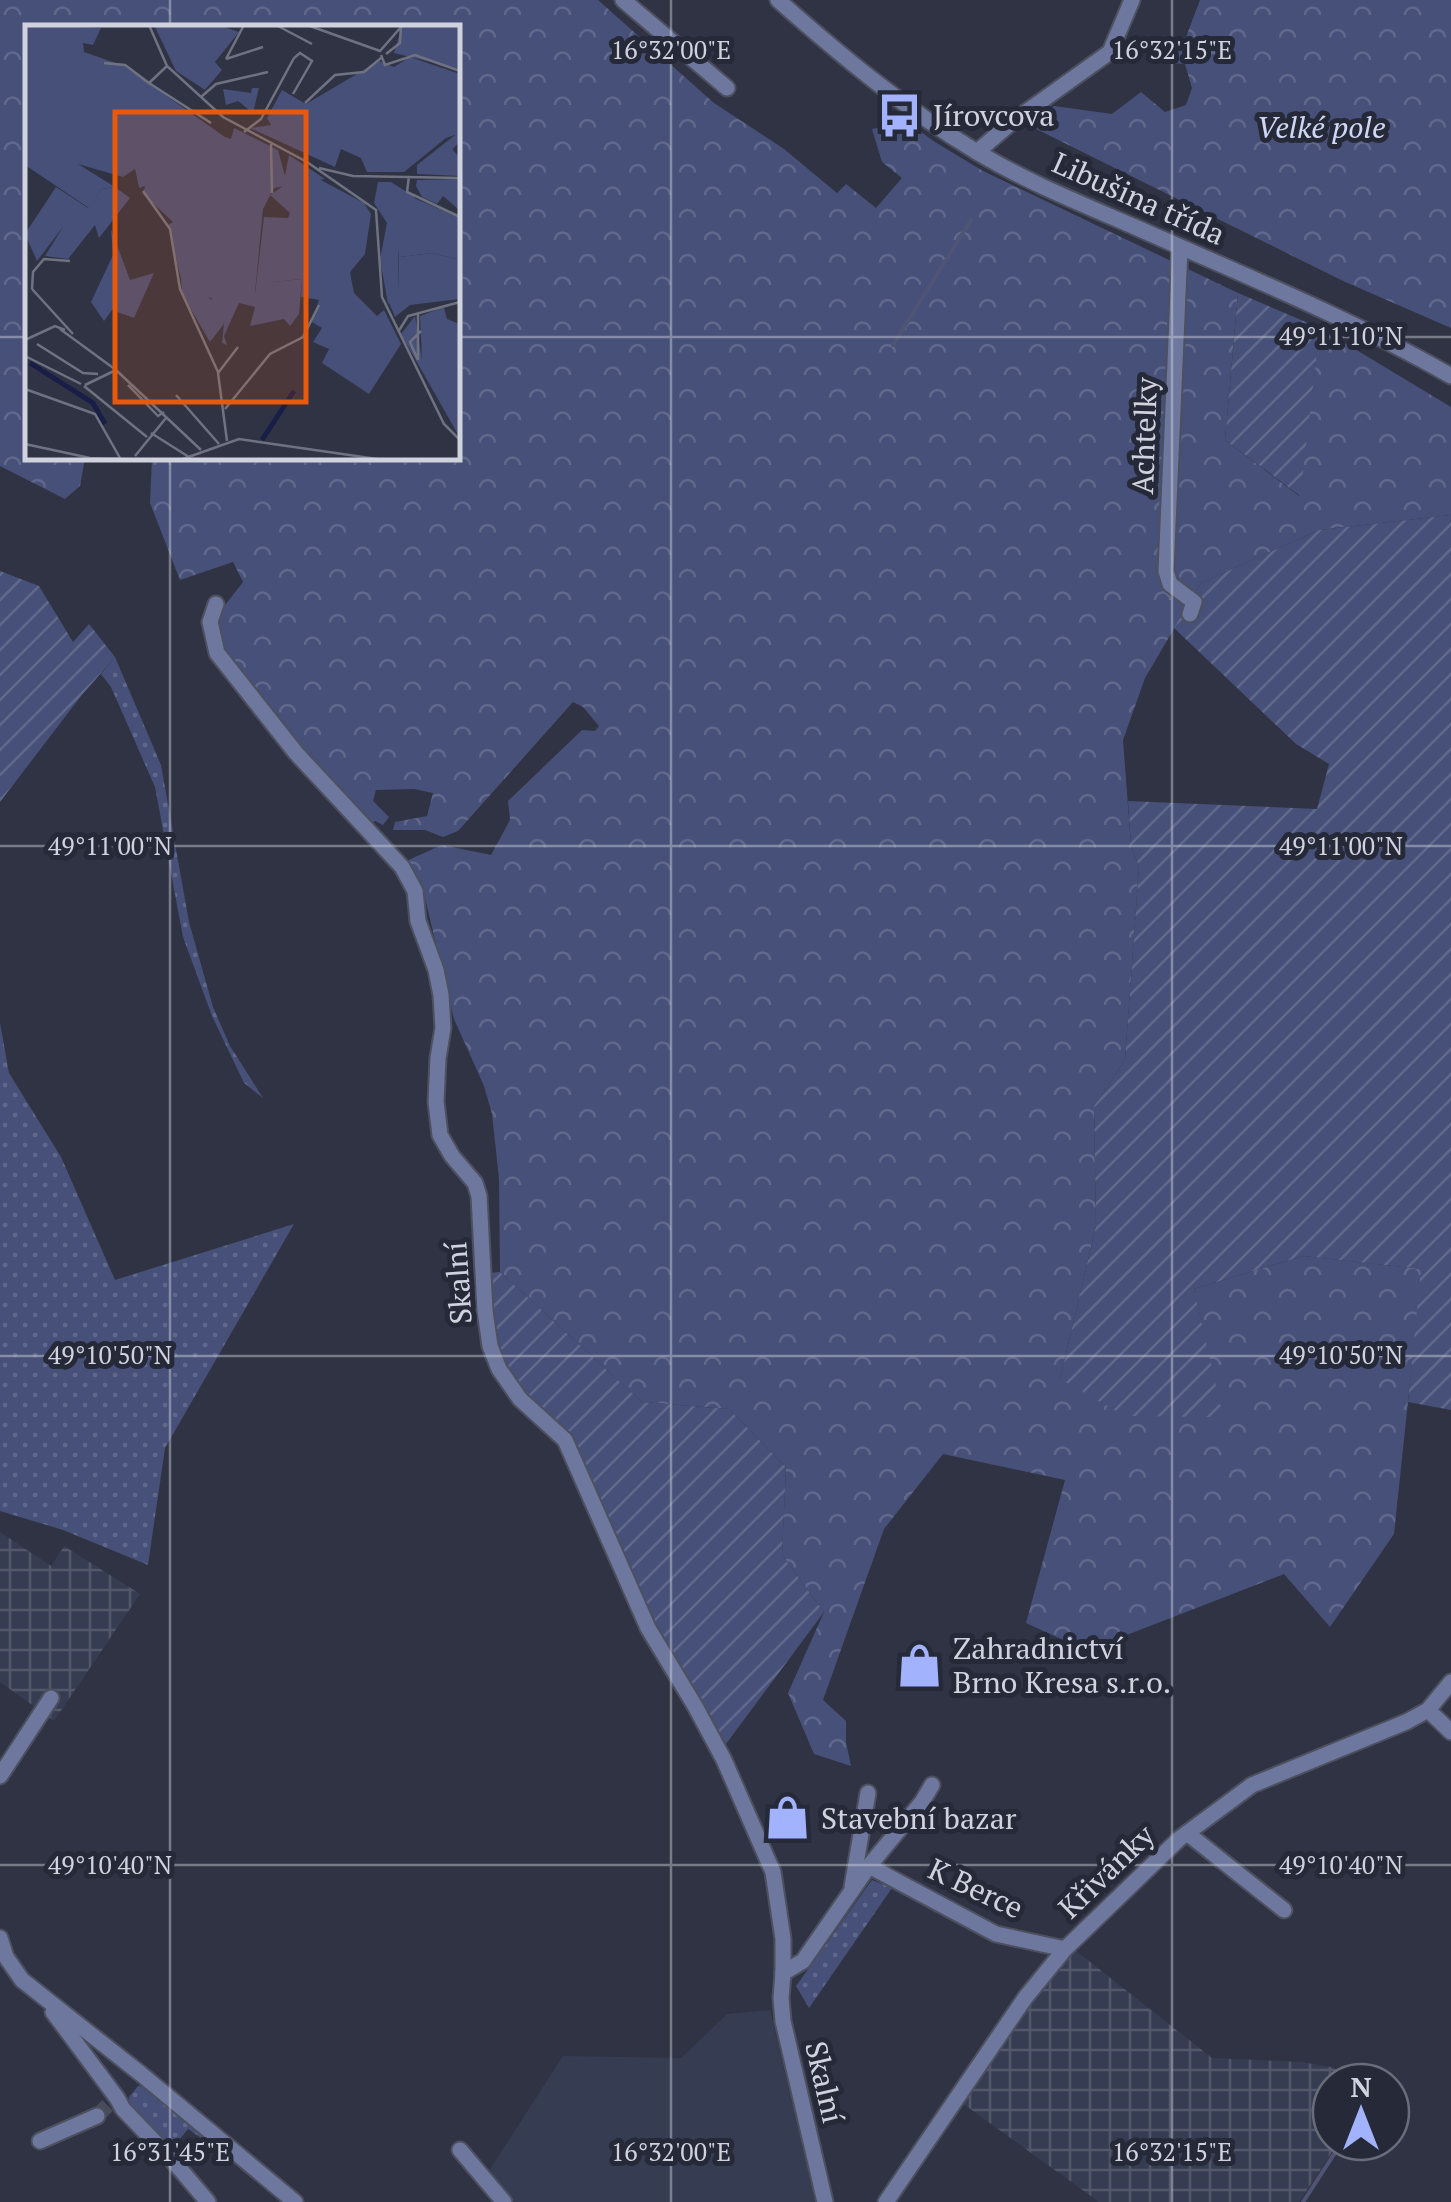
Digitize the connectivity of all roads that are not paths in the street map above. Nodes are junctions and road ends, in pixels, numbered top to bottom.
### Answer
1 (623, 0) edge
2 (778, 0) edge
3 (1132, 0) edge
4 (727, 88) dead end
5 (977, 152) junction
6 (1180, 247) junction
7 (1451, 376) edge
8 (216, 604) dead end
9 (1190, 614) dead end
10 (1451, 1682) edge
11 (51, 1698) dead end
12 (1428, 1710) junction
13 (1451, 1732) edge
14 (0, 1776) edge
15 (932, 1785) dead end
16 (868, 1794) dead end
17 (1187, 1833) junction
18 (869, 1866) junction
19 (852, 1891) junction
20 (1284, 1910) dead end
21 (0, 1938) edge
22 (1064, 1949) junction
23 (783, 1973) junction
24 (46, 2000) junction
25 (142, 2074) junction
26 (114, 2100) junction
27 (97, 2116) tunnel mouth
28 (40, 2141) dead end
29 (460, 2150) dead end
30 (208, 2202) edge
31 (295, 2202) edge
32 (504, 2202) edge
33 (825, 2202) edge
34 (886, 2202) edge

1 - 4 street
2 - 5 street, Libušina třída
3 - 5 street
5 - 6 street, Libušina třída
6 - 7 street, Libušina třída
6 - 9 street, Achtelky
8 - 23 street, Skalní
10 - 12 street, Křivánky
11 - 14 street
12 - 13 street
12 - 17 street, Křivánky
15 - 18 street
16 - 19 street
17 - 20 street
17 - 22 street, Křivánky
18 - 19 street
18 - 22 street, K Berce
19 - 23 street
21 - 24 street
22 - 34 street, Křivánky
23 - 33 street, Skalní
24 - 25 street
24 - 26 street
25 - 26 street
25 - 31 street
26 - 30 street
27 - 28 street
29 - 32 street

